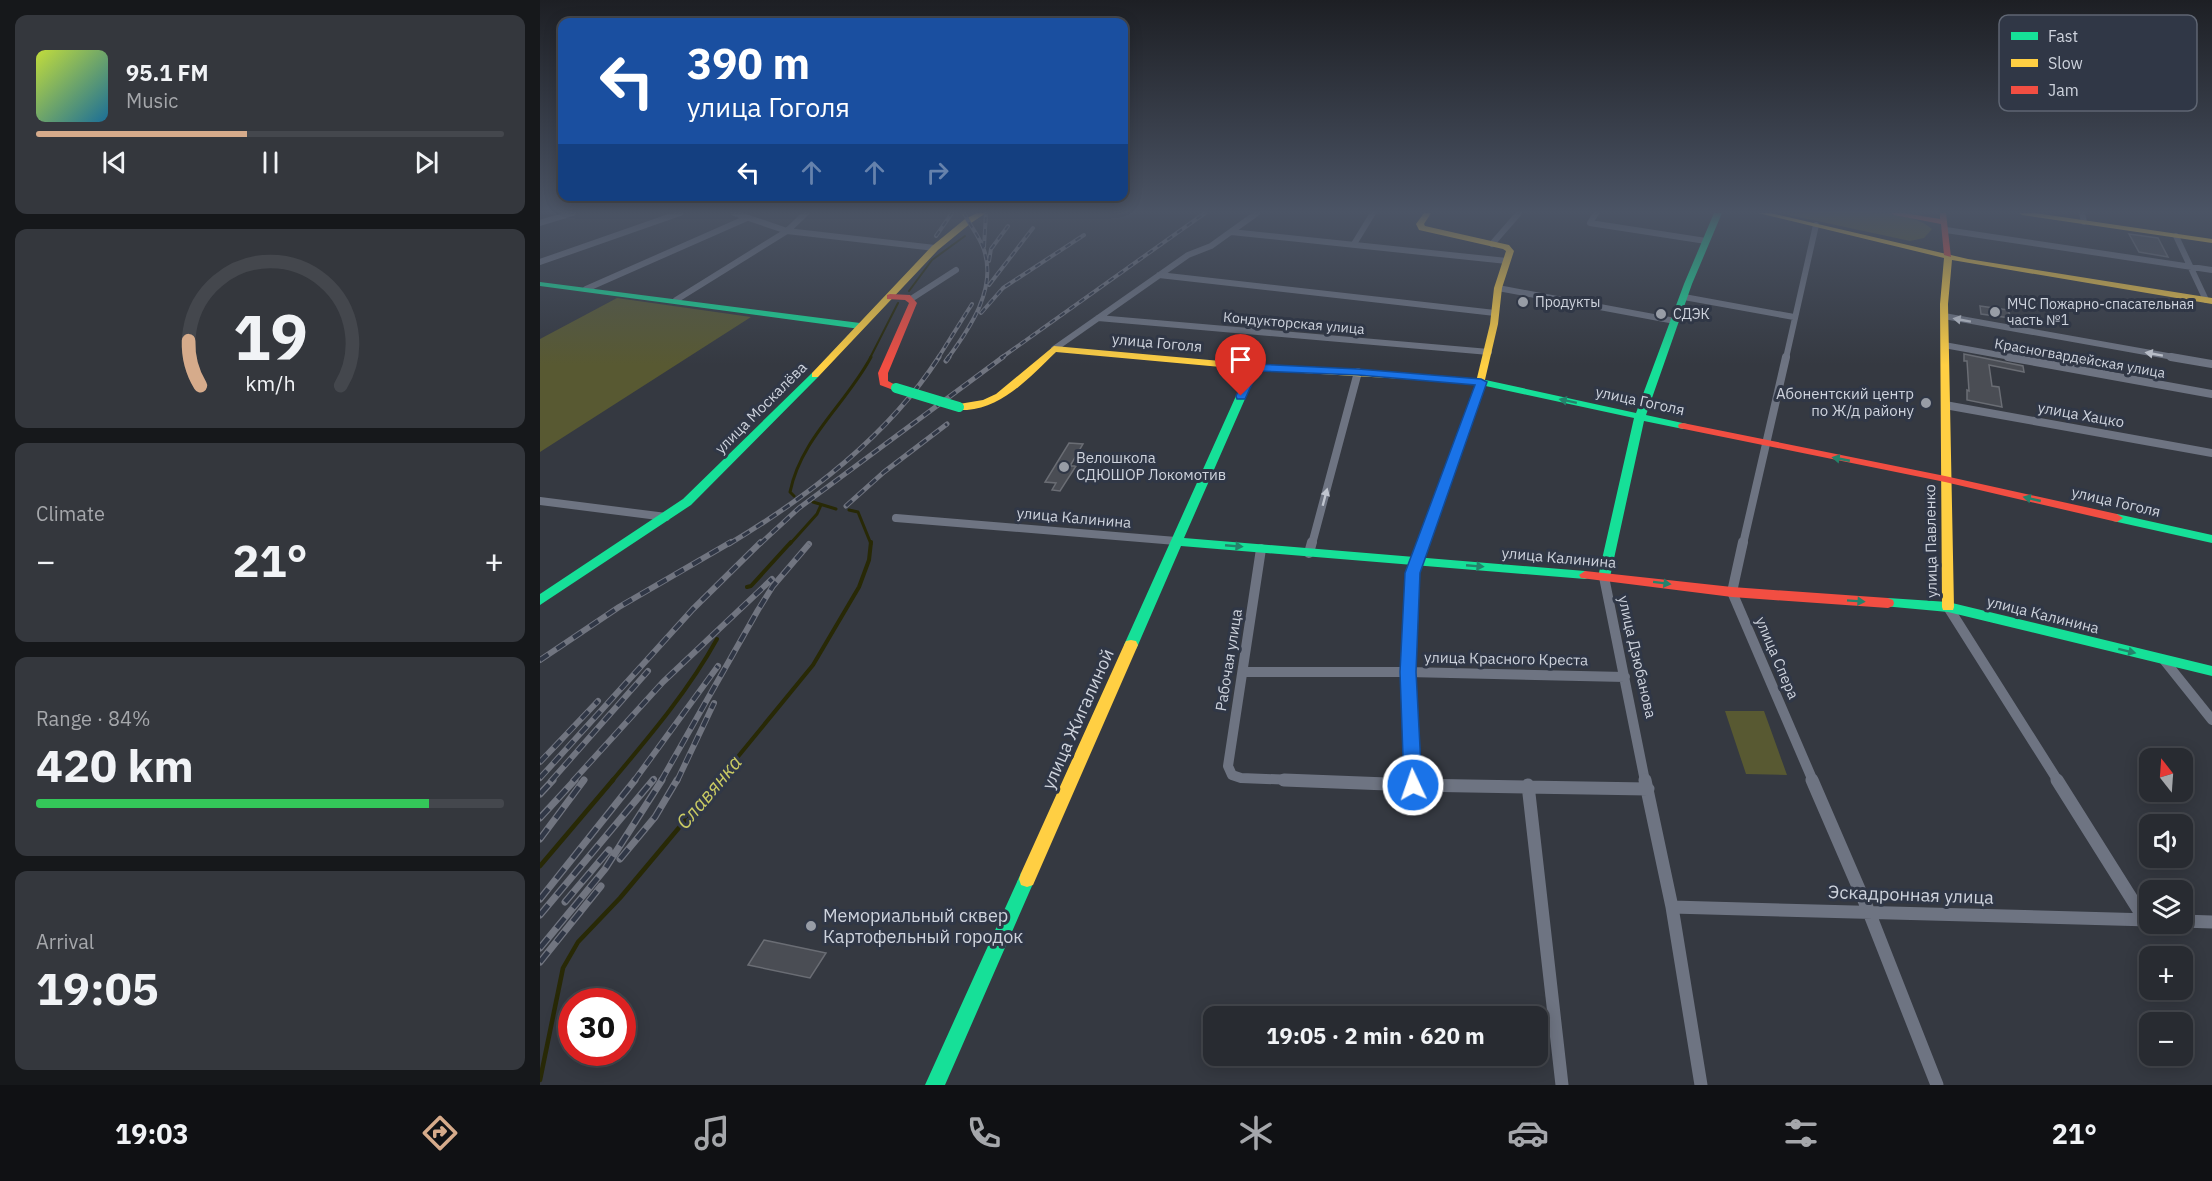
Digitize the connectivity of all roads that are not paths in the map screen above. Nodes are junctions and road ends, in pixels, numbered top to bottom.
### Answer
1 (644, 264) edge
2 (735, 264) edge
3 (921, 264) edge
4 (1175, 264) edge
5 (1505, 264) edge
6 (1697, 264) edge
7 (1807, 264) edge
8 (1947, 264) edge
9 (1984, 264) edge
10 (2172, 264) edge
11 (2188, 264) edge
12 (2190, 267) junction
13 (956, 270) dead end
14 (2212, 270) edge
15 (1159, 275) junction
16 (540, 284) edge
17 (1498, 288) junction
18 (586, 289) junction
19 (890, 297) junction
20 (1684, 297) junction
21 (910, 299) junction
22 (676, 300) junction
23 (2209, 301) edge
24 (1495, 313) junction
25 (1944, 316) junction
26 (1794, 317) junction
27 (1098, 318) junction
28 (1675, 321) junction
29 (860, 326) junction
30 (1944, 345) junction
31 (1054, 350) junction
32 (1489, 352) junction
33 (2212, 364) edge
34 (1254, 368) junction
35 (1358, 372) junction
36 (1481, 382) junction
37 (2212, 394) edge
38 (1945, 405) junction
39 (1640, 416) junction
40 (1764, 443) junction
41 (2212, 453) edge
42 (1945, 479) junction
43 (540, 501) edge
44 (666, 517) junction
45 (896, 518) dead end
46 (2212, 538) edge
47 (1176, 541) junction
48 (1261, 549) junction
49 (1309, 553) junction
50 (1416, 561) junction
51 (1604, 577) junction
52 (1732, 592) junction
53 (540, 600) edge
54 (1948, 608) junction
55 (2164, 660) junction
56 (2212, 671) edge
57 (1243, 672) junction
58 (1408, 672) junction
59 (1625, 677) junction
60 (2212, 720) edge
61 (1413, 785) junction
62 (1528, 785) junction
63 (1648, 789) junction
64 (1672, 907) junction
65 (2139, 907) edge
66 (1869, 912) junction
67 (2139, 920) edge
68 (2193, 921) edge
69 (2212, 922) edge
70 (935, 1085) edge
71 (1562, 1085) edge
72 (1701, 1085) edge
73 (1937, 1085) edge

1 - 18 street
2 - 22 street
3 - 19 main road, улица Москалёва
4 - 15 street
5 - 17 main road
6 - 20 main road, улица Дзюбанова
7 - 26 street
8 - 25 main road, улица Павленко
9 - 23 main road
10 - 12 street
11 - 12 street
12 - 14 street
12 - 23 street
13 - 21 street
15 - 24 street
15 - 27 street
16 - 18 main road
17 - 24 main road
17 - 28 street
18 - 22 main road
19 - 21 main road
19 - 29 main road, улица Москалёва
20 - 26 street
20 - 28 main road, улица Дзюбанова
21 - 31 main road, bridge
22 - 29 main road
24 - 32 main road
25 - 30 main road, улица Павленко
33 -> 25 street
26 - 40 street
27 - 31 street
27 - 32 street, Кондукторская улица
28 - 39 main road, улица Дзюбанова
29 - 44 main road, улица Москалёва
30 - 37 street, Красногвардейская улица
30 - 38 main road, улица Павленко
31 - 34 main road, улица Гоголя
32 - 36 main road
34 - 35 main road, улица Гоголя
34 - 47 main road, улица Жигалиной
35 - 36 main road, улица Гоголя
49 -> 35 street
39 -> 36 main road, улица Гоголя
36 - 50 street
38 - 41 street, улица Хацко
38 - 42 main road, улица Павленко
39 - 40 main road, улица Гоголя
39 - 51 main road, улица Дзюбанова
42 -> 40 main road, улица Гоголя
40 - 52 street
46 -> 42 main road, улица Гоголя
42 - 54 main road, улица Павленко
43 - 44 street
44 - 53 main road, улица Москалёва
45 - 47 street, улица Калинина
47 -> 48 main road, улица Калинина
47 - 70 main road, улица Жигалиной
48 - 49 main road, улица Калинина
48 - 57 street, Рабочая улица
49 - 50 main road, улица Калинина
50 -> 51 main road, улица Калинина
50 - 58 street
51 -> 52 main road, улица Калинина
51 - 59 street, улица Дзюбанова
52 -> 54 main road, улица Калинина
52 - 66 street, улица Спера
54 -> 55 main road, улица Калинина
54 - 65 street, улица Павленко
55 - 56 main road, улица Калинина
55 - 60 street
57 - 58 street, улица Красного Креста
57 - 61 street, Рабочая улица
58 - 59 street, улица Красного Креста
58 - 61 street
59 - 63 street, улица Дзюбанова
61 - 62 street
62 - 63 street
62 - 71 street
63 - 64 street, улица Дзюбанова
64 - 66 street, Эскадронная улица
64 - 72 street, улица Дзюбанова
66 - 67 street, Эскадронная улица
66 - 73 street, улица Спера
68 - 69 street

